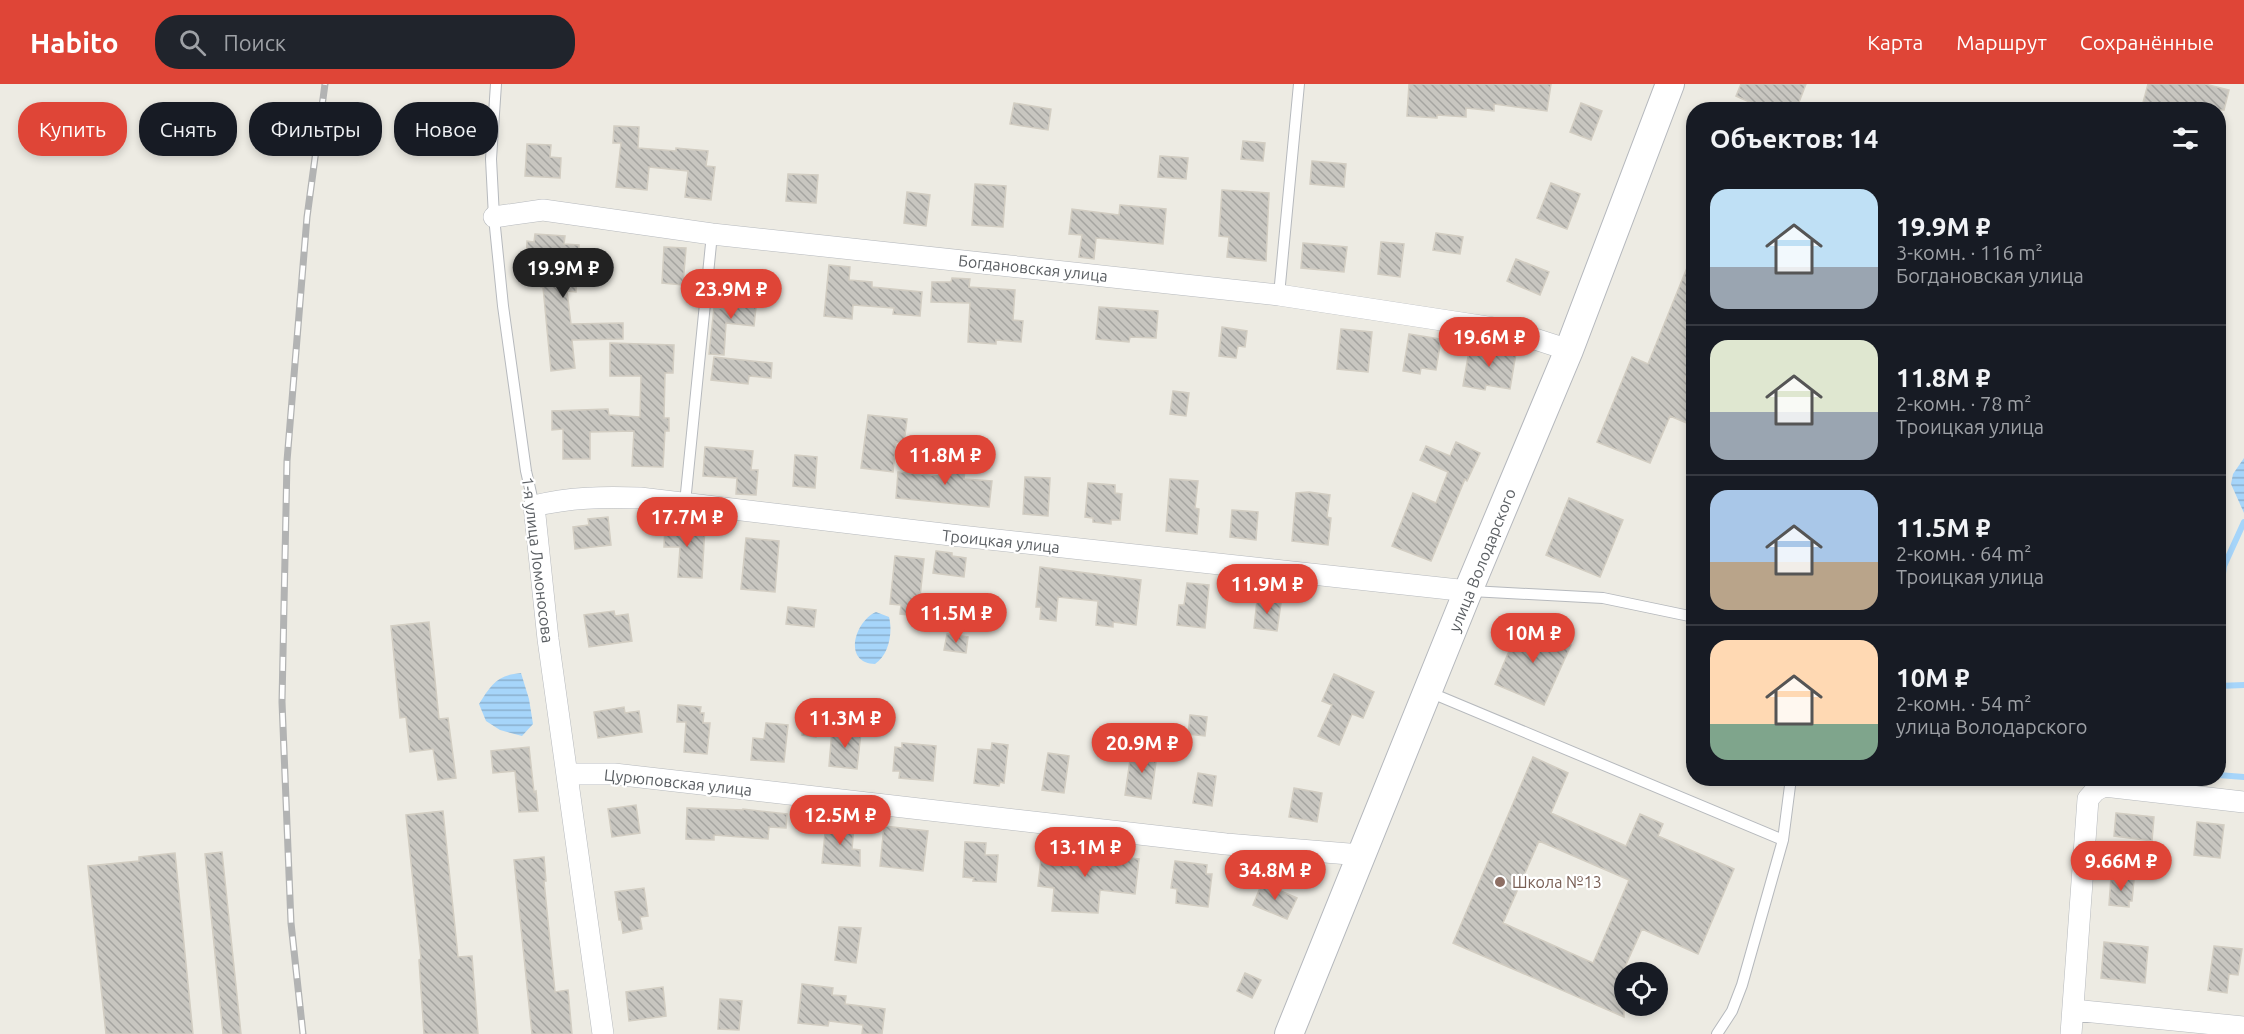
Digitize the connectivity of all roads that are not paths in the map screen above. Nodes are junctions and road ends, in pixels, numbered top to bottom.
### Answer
1 (496, 84) edge
2 (1299, 84) edge
3 (1670, 84) edge
4 (494, 217) junction
5 (712, 234) junction
6 (1280, 295) junction
7 (1569, 350) junction
8 (685, 503) junction
9 (534, 506) junction
10 (1468, 591) junction
11 (1686, 615) edge
12 (1428, 692) junction
13 (568, 774) junction
14 (1790, 786) edge
15 (2244, 802) edge
16 (1783, 840) junction
17 (1361, 855) junction
18 (2073, 1010) junction
19 (2244, 1027) edge
20 (603, 1034) edge
21 (1289, 1034) edge
22 (1716, 1034) edge
23 (2071, 1034) edge

1 - 4 lane, 1-я улица Ломоносова
2 - 6 lane
3 - 7 main road, улица Володарского
4 - 5 street, Богдановская улица
4 - 9 lane, 1-я улица Ломоносова
5 - 6 street, Богдановская улица
5 - 8 lane
6 - 7 street, Богдановская улица
7 - 10 main road, улица Володарского
8 - 9 street, Троицкая улица
8 - 10 street, Троицкая улица
9 - 13 street, 1-я улица Ломоносова
10 - 11 lane
10 - 12 main road, улица Володарского
12 - 16 lane
12 - 17 main road, улица Володарского
13 - 17 street, Цурюповская улица
13 - 20 street, 1-я улица Ломоносова
14 - 16 lane
15 - 18 street
16 - 22 lane
17 - 21 main road, улица Володарского
18 - 19 street
18 - 23 street

